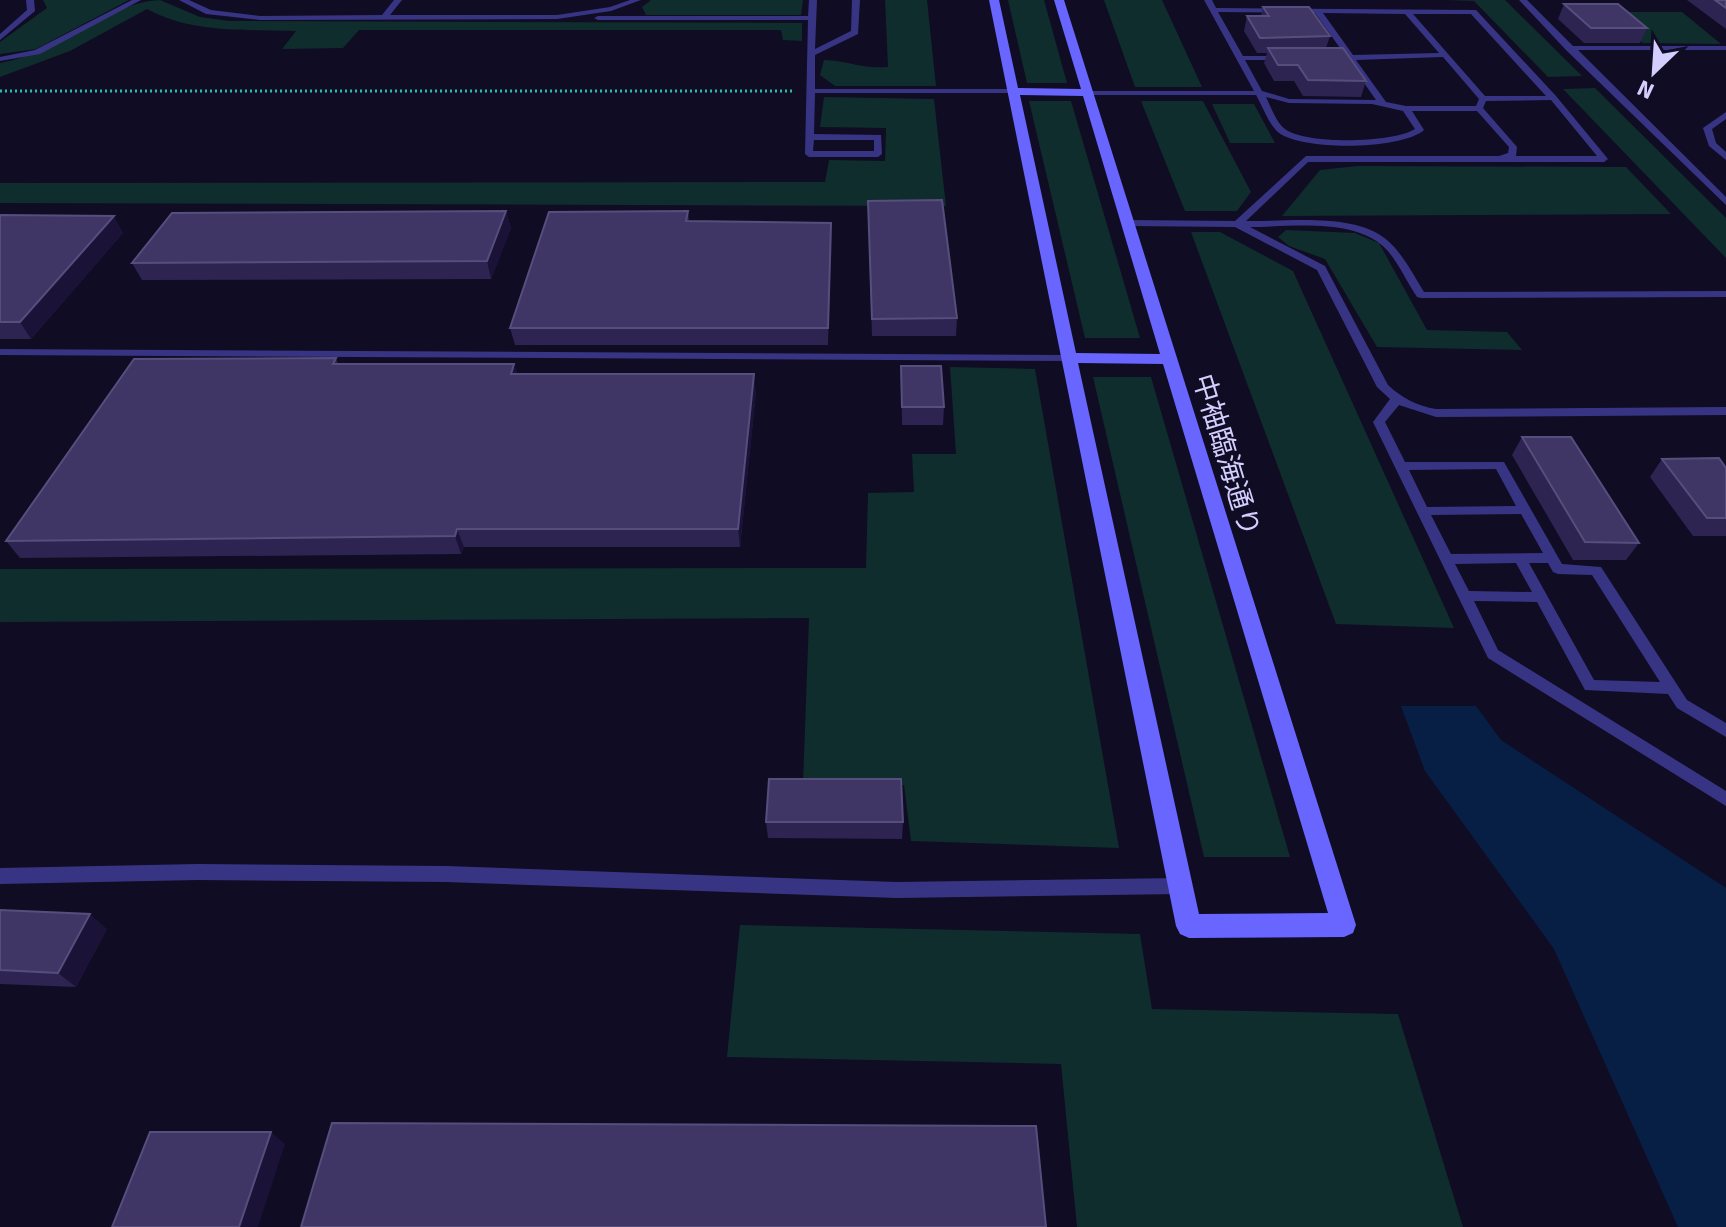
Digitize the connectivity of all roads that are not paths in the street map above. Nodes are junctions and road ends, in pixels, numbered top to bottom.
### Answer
1 (30, 0) edge
2 (183, 0) edge
3 (398, 0) edge
4 (638, 0) edge
5 (813, 0) edge
6 (856, 0) edge
7 (994, 0) edge
8 (1059, 0) edge
9 (1208, 0) edge
10 (1523, 0) edge
11 (137, 1) edge
12 (1214, 10) junction
13 (1317, 10) junction
14 (1407, 11) junction
15 (385, 17) junction
16 (557, 17) junction
17 (654, 18) junction
18 (812, 18) junction
19 (0, 38) edge
20 (1569, 48) junction
21 (1726, 48) edge
22 (812, 54) junction
23 (1445, 55) junction
24 (1240, 58) junction
25 (1288, 58) edge
26 (1319, 58) edge
27 (1351, 58) junction
28 (0, 59) edge
29 (811, 91) junction
30 (1013, 91) junction
31 (1088, 93) junction
32 (1260, 93) junction
33 (1553, 98) junction
34 (1481, 103) junction
35 (1383, 104) junction
36 (1406, 109) junction
37 (1726, 115) edge
38 (809, 137) junction
39 (1503, 157) junction
40 (1726, 157) edge
41 (1726, 202) edge
42 (1128, 223) junction
43 (1237, 224) junction
44 (1726, 294) edge
45 (0, 352) edge
46 (1069, 358) junction
47 (1170, 359) junction
48 (1396, 400) junction
49 (1726, 411) edge
50 (1400, 466) junction
51 (1526, 510) junction
52 (1423, 511) junction
53 (1520, 558) junction
54 (1552, 558) junction
55 (1446, 559) junction
56 (1465, 596) junction
57 (1541, 597) junction
58 (1671, 688) junction
59 (1726, 731) edge
60 (1726, 799) edge
61 (0, 876) edge
62 (1181, 886) junction

1 - 19 lane
2 - 15 lane
3 - 15 lane
4 - 16 lane
4 - 17 lane
5 - 18 lane
6 - 22 lane
7 - 30 street
8 - 31 street, 中袖臨海通り
9 - 12 lane
10 - 20 lane
11 - 28 lane
12 - 13 lane
12 - 24 lane
13 - 14 lane
13 - 27 lane
14 - 23 lane
14 - 33 lane
15 - 16 lane
16 - 17 lane
17 - 18 lane
18 - 22 lane
20 - 21 lane
20 - 41 lane
22 - 29 lane
23 - 27 lane
23 - 34 lane
24 - 25 lane
24 - 32 lane
26 - 27 lane
27 - 35 lane
29 - 30 lane
29 - 38 lane
30 - 31 street
30 - 46 street
31 - 32 lane
31 - 42 street, 中袖臨海通り
32 - 35 lane
32 - 36 lane
33 - 34 lane
33 - 39 lane
34 - 36 lane
34 - 39 lane
35 - 36 lane
37 - 40 lane
38 - 38 lane
39 - 43 lane
42 - 43 lane
42 - 47 street, 中袖臨海通り
43 - 44 lane
43 - 48 lane
45 - 46 lane
46 - 47 street
46 - 62 street
47 - 62 street, 中袖臨海通り
48 - 49 lane
48 - 50 lane
50 - 51 lane
50 - 52 lane
51 - 52 lane
51 - 54 lane
52 - 55 lane
53 - 54 lane
53 - 55 lane
53 - 57 lane
54 - 58 lane
55 - 56 lane
56 - 57 lane
56 - 60 lane
57 - 58 lane
58 - 59 lane
61 - 62 lane

